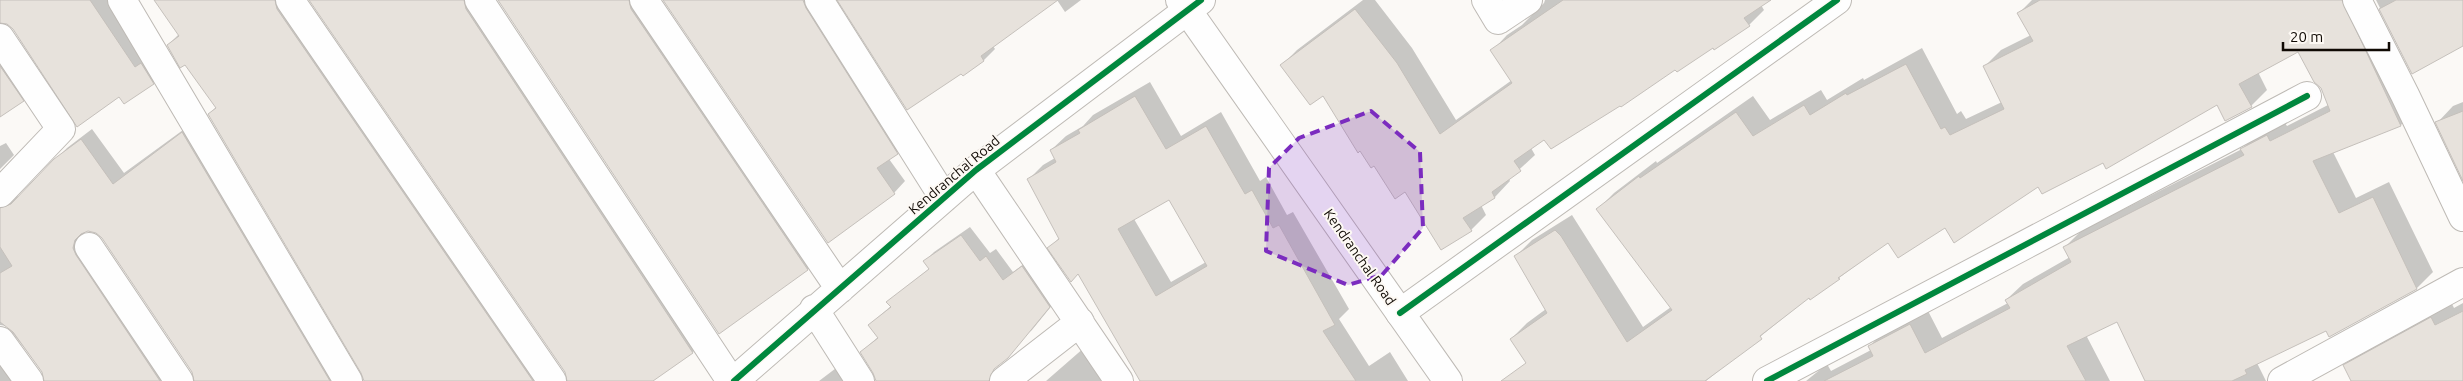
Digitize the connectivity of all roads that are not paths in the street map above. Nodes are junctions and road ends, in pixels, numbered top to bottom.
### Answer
1 (122, 0) edge
2 (290, 0) edge
3 (479, 0) edge
4 (644, 0) edge
5 (819, 0) edge
6 (1486, 0) edge
7 (1528, 0) edge
8 (1837, 0) edge
9 (2357, 0) edge
10 (1189, 3) edge
11 (0, 38) edge
12 (2307, 96) dead end
13 (976, 170) junction
14 (0, 193) edge
15 (944, 198) junction
16 (2463, 217) edge
17 (89, 248) dead end
18 (2463, 282) edge
19 (840, 289) junction
20 (814, 309) junction
21 (1400, 313) junction
22 (1080, 322) junction
23 (0, 341) edge
24 (29, 381) edge
25 (179, 381) edge
26 (348, 381) edge
27 (552, 381) edge
28 (733, 381) edge
29 (860, 381) edge
30 (1004, 381) edge
31 (1119, 381) edge
32 (1448, 381) edge
33 (1767, 381) edge
34 (2282, 381) edge

1 - 26 street
2 - 27 street
3 - 28 street
4 - 19 street
5 - 15 street
6 - 7 street
8 - 21 street
9 - 16 street
10 - 13 street, Kendranchal Road
10 - 21 street, Kendranchal Road
11 - 14 street
12 - 33 street
13 - 15 street, Kendranchal Road
13 - 22 street
15 - 19 street, Kendranchal Road
17 - 25 street
18 - 34 street
19 - 20 street, Kendranchal Road
20 - 28 street, Kendranchal Road
20 - 29 street
21 - 32 street, Kendranchal Road
22 - 30 street
22 - 31 street
23 - 24 street

